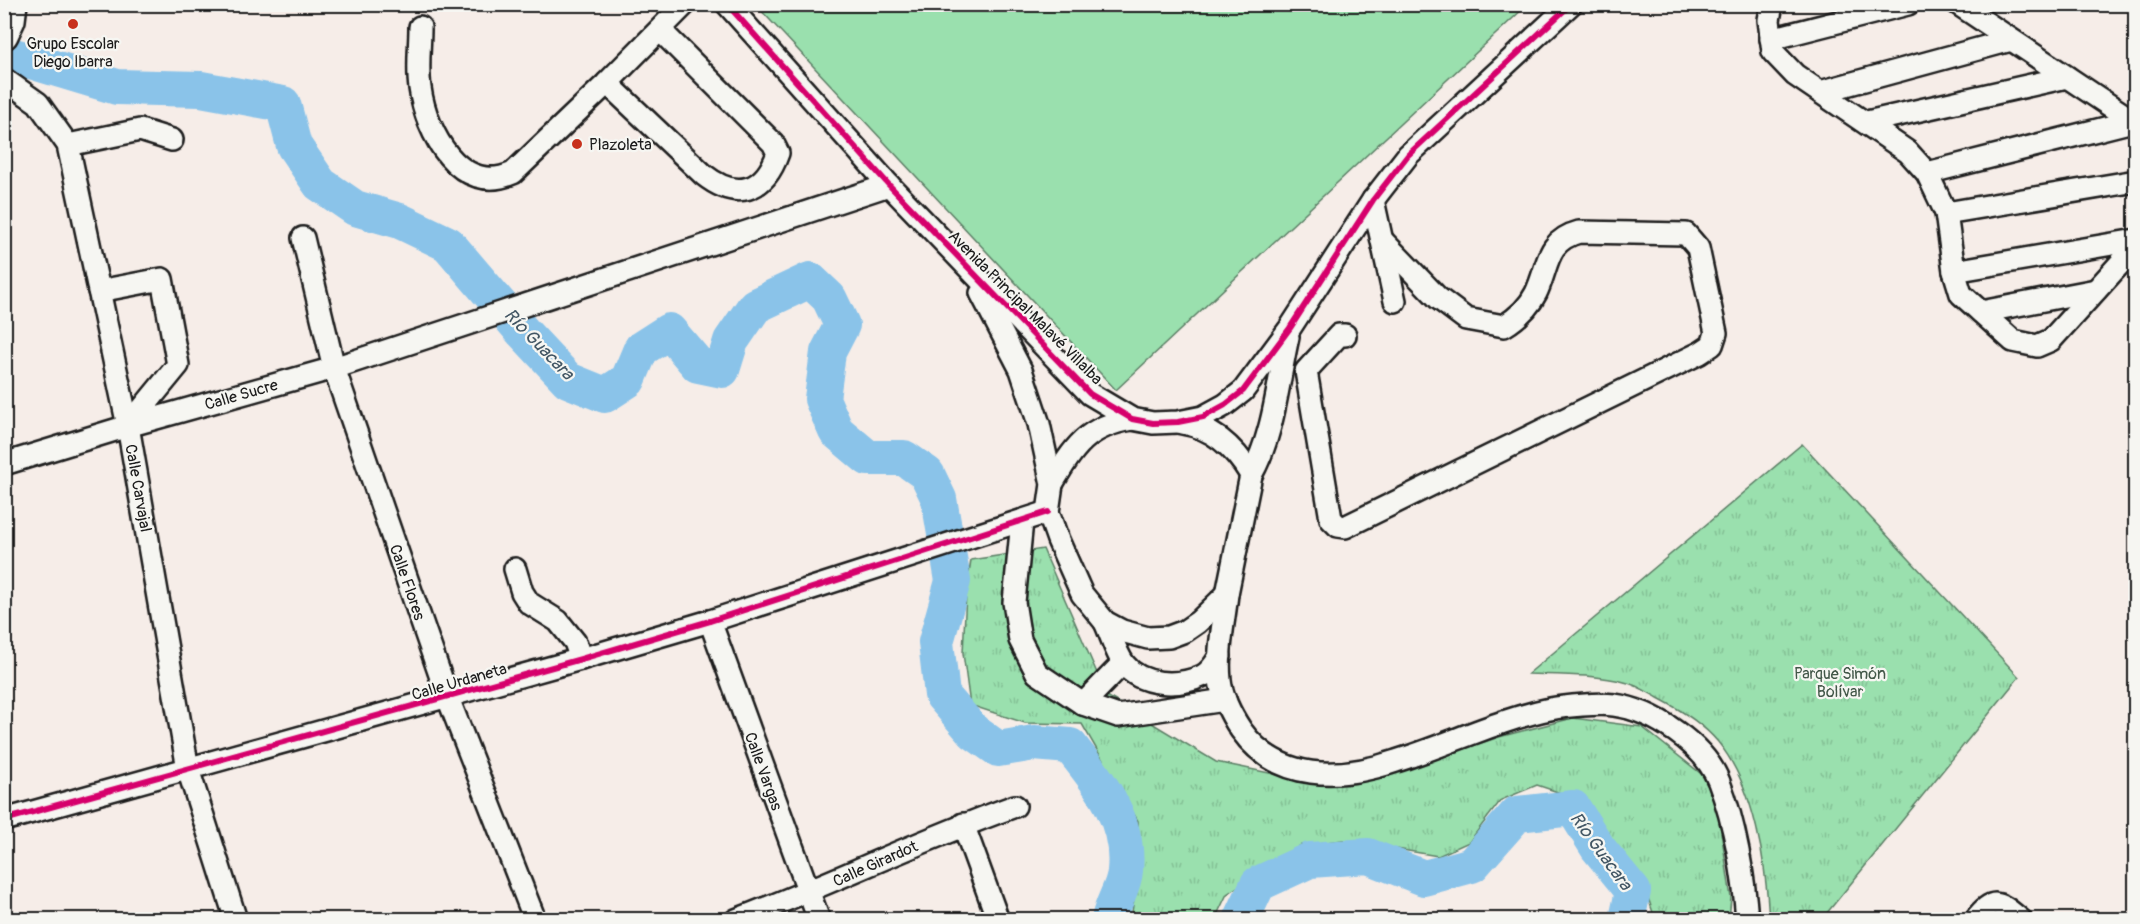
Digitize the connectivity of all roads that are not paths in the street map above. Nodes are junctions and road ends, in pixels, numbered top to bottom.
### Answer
1 (685, 4) edge
2 (727, 4) edge
3 (1571, 4) edge
4 (1772, 4) edge
5 (1908, 4) edge
6 (1958, 4) edge
7 (420, 27) dead end
8 (660, 30) junction
9 (1771, 39) junction
10 (2011, 40) junction
11 (2067, 77) junction
12 (4, 79) edge
13 (607, 83) junction
14 (1820, 92) junction
15 (1867, 122) junction
16 (2134, 122) edge
17 (172, 140) dead end
18 (68, 145) junction
19 (1927, 173) junction
20 (2136, 181) edge
21 (889, 184) junction
22 (1373, 200) junction
23 (1946, 213) junction
24 (303, 238) dead end
25 (1382, 240) junction
26 (2136, 240) edge
27 (2136, 246) edge
28 (969, 271) junction
29 (1954, 271) junction
30 (2096, 290) junction
31 (99, 291) junction
32 (1395, 301) dead end
33 (1981, 312) junction
34 (1290, 328) junction
35 (1345, 335) dead end
36 (334, 368) junction
37 (1132, 420) junction
38 (1178, 422) junction
39 (128, 426) junction
40 (4, 464) edge
41 (1251, 475) junction
42 (1052, 484) junction
43 (1048, 512) junction
44 (1015, 524) junction
45 (515, 569) dead end
46 (1227, 594) junction
47 (710, 621) junction
48 (1105, 622) junction
49 (1220, 656) junction
50 (581, 660) junction
51 (1124, 663) junction
52 (448, 698) junction
53 (1225, 700) junction
54 (1083, 704) junction
55 (188, 769) junction
56 (1015, 806) dead end
57 (4, 820) edge
58 (963, 824) junction
59 (808, 892) junction
60 (236, 920) edge
61 (535, 920) edge
62 (736, 920) edge
63 (819, 920) edge
64 (998, 920) edge
65 (1747, 920) edge
66 (1975, 920) edge
67 (2021, 920) edge

1 - 8 street
2 - 21 street, Avenida Principal Malavé Villalba
3 - 22 street, Avenida Principal Malavé Villalba
4 - 9 street
5 - 9 street
6 - 10 street
7 - 13 street
8 - 13 street
8 - 13 street
9 - 14 street
10 - 11 street
10 - 14 street
11 - 15 street
11 - 16 street
12 - 18 street, Calle Carvajal
14 - 15 street
15 - 19 street
16 - 19 street
17 - 18 street
18 - 31 street, Calle Carvajal
19 - 23 street
20 - 23 street
21 - 28 street, Avenida Principal Malavé Villalba
21 - 36 street, Calle Sucre
22 - 25 street
22 - 34 street, Avenida Principal Malavé Villalba
23 - 29 street
24 - 36 street, Calle Flores
25 - 32 street
25 - 35 street
26 - 29 street
27 - 30 street
28 - 37 street, Avenida Principal Malavé Villalba
28 - 42 street
29 - 33 street
30 - 33 street
30 - 33 street
31 - 39 street, Calle Carvajal
31 - 39 street
34 - 38 street, Avenida Principal Malavé Villalba
34 - 41 street
36 - 39 street, Calle Sucre
36 - 52 street, Calle Flores
37 - 38 street, Avenida Principal Malavé Villalba
37 - 42 street
38 - 41 street
39 - 40 street, Calle Sucre
39 - 55 street, Calle Carvajal
41 - 46 street
42 - 43 street
43 - 44 street, Calle Urdaneta
43 - 48 street
44 - 47 street, Calle Urdaneta
44 - 54 street
45 - 50 street
46 - 48 street
46 - 49 street
47 - 50 street, Calle Urdaneta
47 - 59 street, Calle Vargas
48 - 51 street
49 - 51 street
49 - 53 street
50 - 52 street, Calle Urdaneta
51 - 54 street
52 - 55 street, Calle Urdaneta
52 - 61 street, Calle Flores
53 - 54 street
53 - 65 street
55 - 57 street, Calle Urdaneta
55 - 60 street, Calle Carvajal
56 - 58 street, Calle Girardot
58 - 59 street, Calle Girardot
58 - 64 street
59 - 62 street, Calle Girardot
59 - 63 street, Calle Vargas
66 - 67 street

